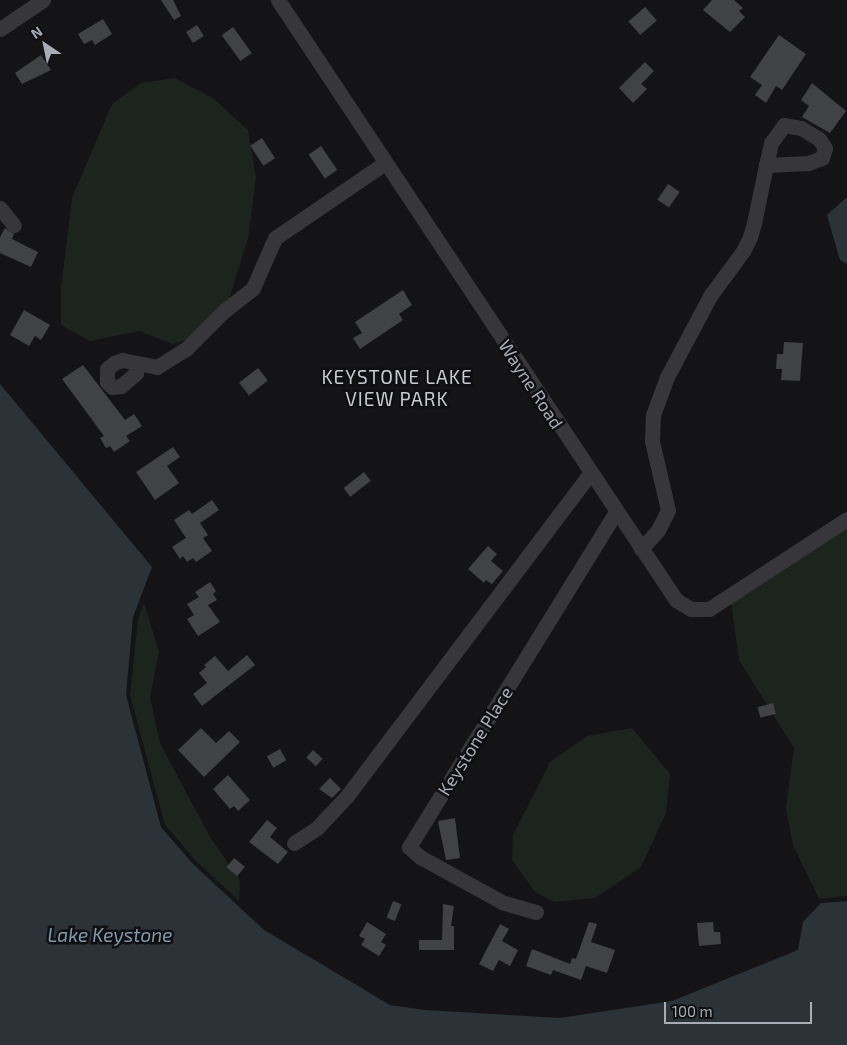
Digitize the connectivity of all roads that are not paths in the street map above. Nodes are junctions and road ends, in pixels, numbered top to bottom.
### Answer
1 (43, 0) edge
2 (278, 0) edge
3 (0, 28) edge
4 (385, 163) junction
5 (766, 165) dead end
6 (0, 208) edge
7 (14, 225) dead end
8 (138, 364) dead end
9 (590, 474) junction
10 (616, 512) junction
11 (847, 519) edge
12 (641, 549) junction
13 (294, 843) dead end
14 (536, 912) dead end

1 - 3 street
2 - 4 street, Wayne Road
4 - 8 street
4 - 9 street, Wayne Road
5 - 12 street
6 - 7 street
9 - 10 street, Wayne Road
9 - 13 street
10 - 12 street, Wayne Road
10 - 14 street, Keystone Place
11 - 12 street, Wayne Road

